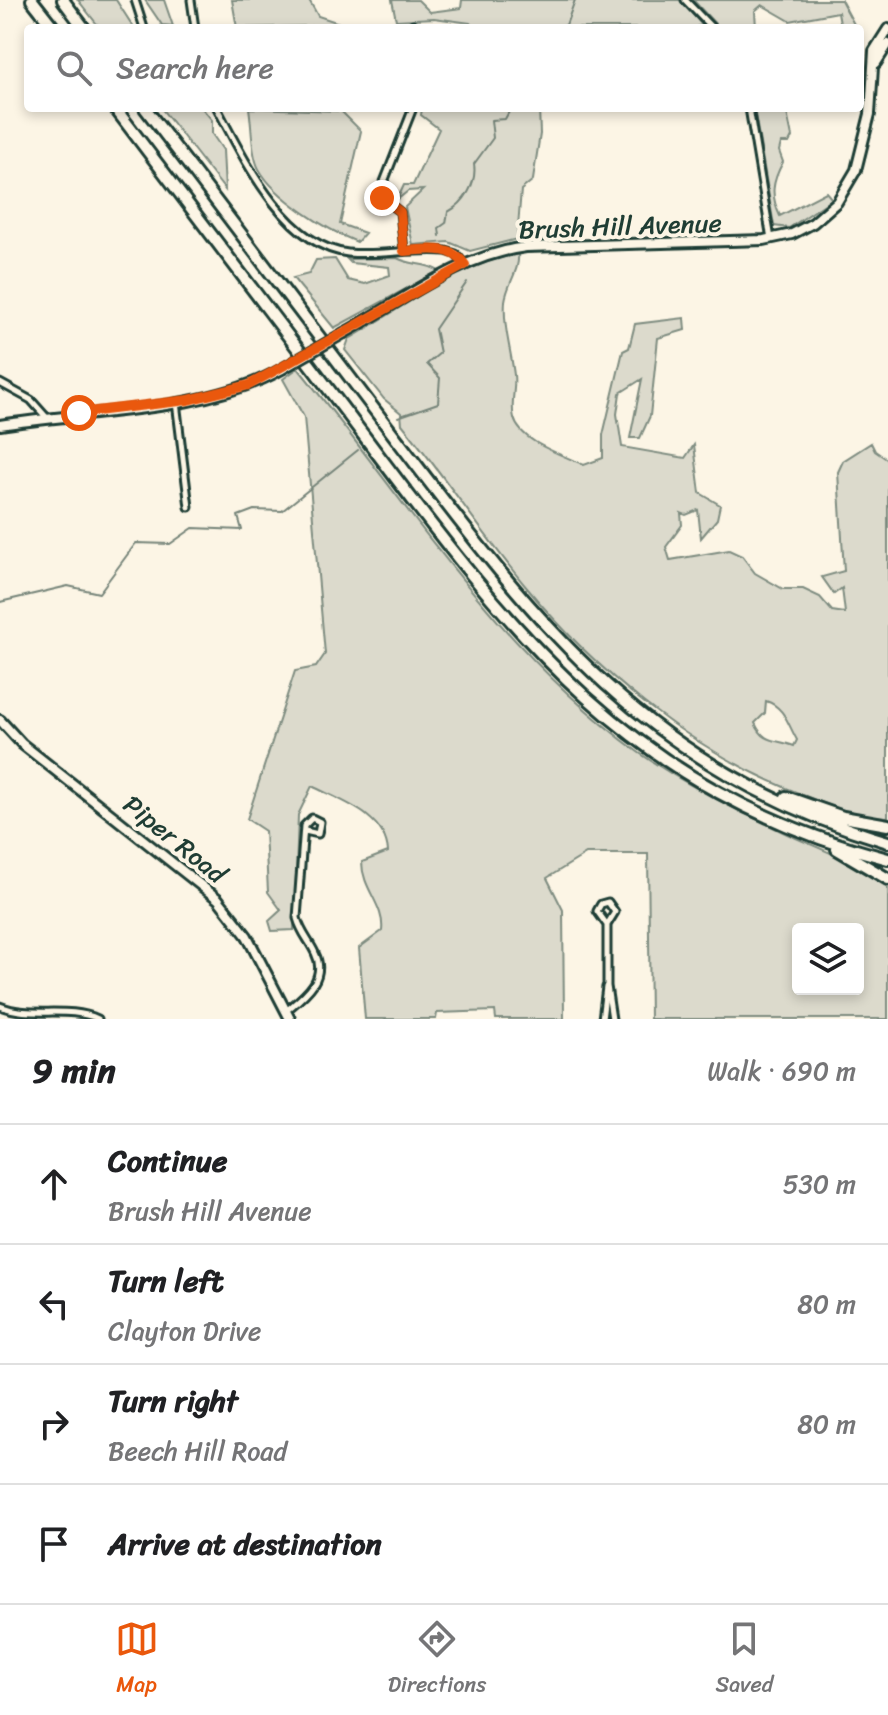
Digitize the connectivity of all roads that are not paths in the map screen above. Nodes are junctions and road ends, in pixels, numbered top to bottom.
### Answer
1 (32, 0) edge
2 (63, 0) edge
3 (135, 0) edge
4 (191, 0) edge
5 (685, 0) edge
6 (51, 24) edge
7 (81, 24) edge
8 (143, 24) edge
9 (194, 24) edge
10 (708, 24) edge
11 (888, 29) edge
12 (885, 42) edge
13 (118, 112) edge
14 (148, 112) edge
15 (219, 112) edge
16 (411, 112) edge
17 (750, 112) edge
18 (771, 240) junction
19 (404, 251) junction
20 (465, 265) junction
21 (0, 383) edge
22 (176, 402) junction
23 (47, 418) junction
24 (0, 425) edge
25 (189, 507) dead end
26 (0, 720) edge
27 (734, 778) junction
28 (781, 822) junction
29 (888, 825) edge
30 (305, 831) dead end
31 (888, 842) edge
32 (888, 859) edge
33 (888, 879) edge
34 (607, 925) dead end
35 (607, 986) junction
36 (0, 1006) edge
37 (288, 1015) edge
38 (602, 1017) edge
39 (612, 1017) edge
40 (94, 1018) edge

1 - 6 highway
2 - 7 highway
3 - 8 street
4 - 9 street
5 - 10 street
11 - 12 street, Brush Hill Avenue
12 - 18 street, Brush Hill Avenue
13 - 28 highway
14 - 27 highway
15 - 19 street
16 - 19 street
17 - 18 street
18 - 20 street, Brush Hill Avenue
19 - 20 street
20 - 22 street, Brush Hill Avenue, bridge
21 - 23 street
22 - 23 street, Brush Hill Avenue
22 - 25 street
23 - 24 street, Brush Hill Avenue
26 - 37 street, Piper Road
27 - 29 highway
27 - 31 highway
28 - 32 highway
28 - 33 highway
30 - 37 street
34 - 35 street
35 - 38 street
35 - 39 street
36 - 40 street
38 - 39 street

